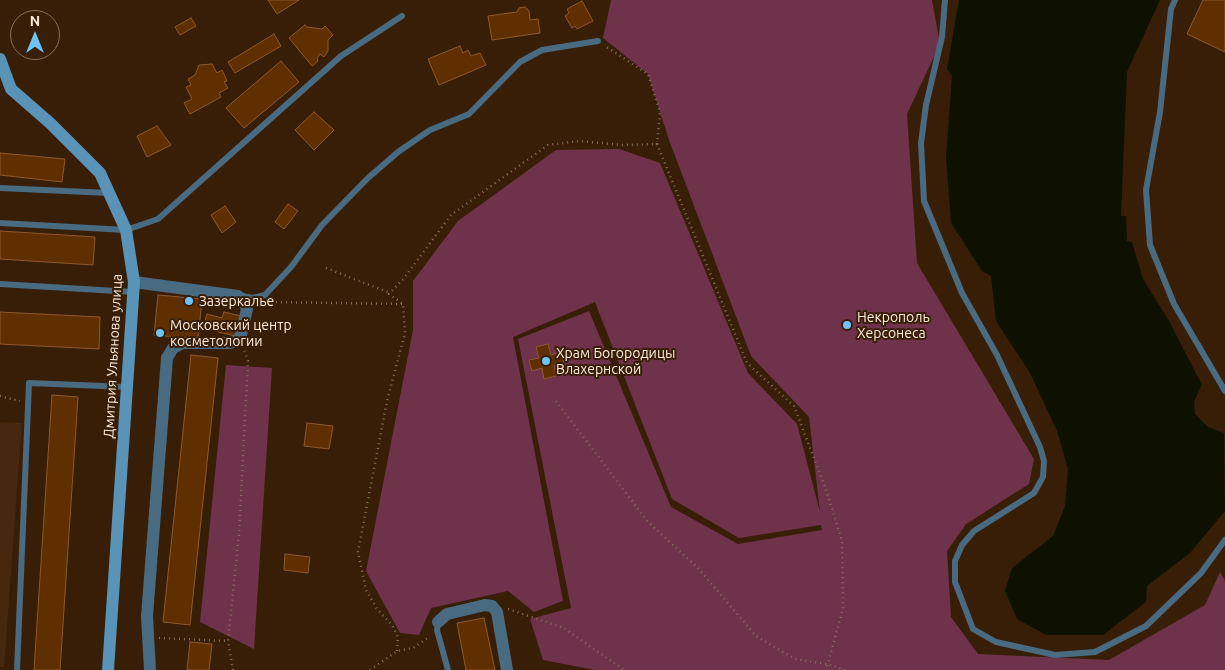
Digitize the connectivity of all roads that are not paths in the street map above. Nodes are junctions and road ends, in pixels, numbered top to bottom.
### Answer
1 (945, 0) edge
2 (1175, 0) edge
3 (402, 16) dead end
4 (598, 41) road end
5 (0, 59) edge
6 (0, 188) edge
7 (109, 193) junction
8 (0, 223) edge
9 (126, 230) junction
10 (0, 284) edge
11 (133, 287) junction
12 (238, 296) junction
13 (128, 387) junction
14 (1225, 392) edge
15 (1225, 540) edge
16 (438, 626) joint
17 (17, 670) edge
18 (108, 670) edge
19 (150, 670) edge
20 (448, 670) edge
21 (507, 670) edge

1 - 15 lane
2 - 14 lane
3 - 9 lane
4 - 12 lane
5 - 7 main road, Дмитрия Ульянова улица
6 - 7 lane
7 - 9 main road, Дмитрия Ульянова улица
8 - 9 lane
9 - 11 main road, Дмитрия Ульянова улица
10 - 11 lane
11 - 12 street
11 - 13 main road, Дмитрия Ульянова улица
12 - 19 street
13 - 17 lane
13 - 18 main road, Дмитрия Ульянова улица
16 - 20 lane
16 - 21 street

